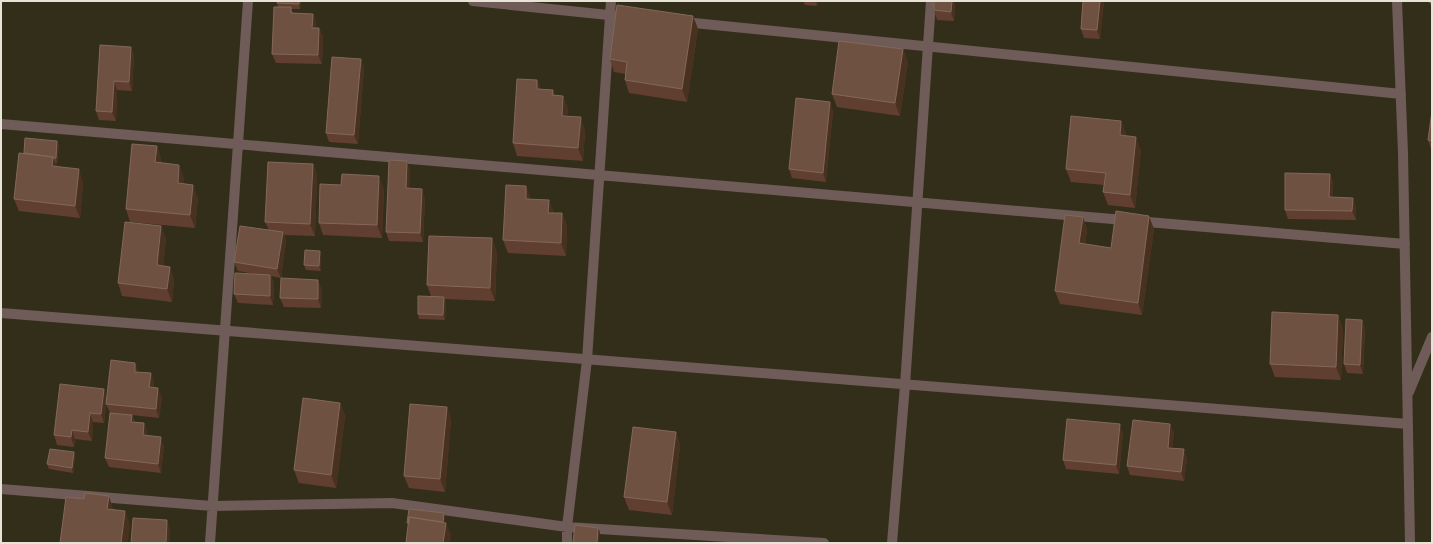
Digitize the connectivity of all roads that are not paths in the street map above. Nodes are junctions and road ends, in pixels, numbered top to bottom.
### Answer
1 (248, 1) edge
2 (473, 1) edge
3 (611, 1) edge
4 (931, 1) edge
5 (1397, 1) edge
6 (610, 15) junction
7 (642, 18) edge
8 (673, 21) edge
9 (928, 47) junction
10 (1401, 94) junction
11 (1, 124) edge
12 (238, 144) junction
13 (599, 175) junction
14 (917, 202) junction
15 (1404, 244) junction
16 (1, 313) edge
17 (225, 331) junction
18 (1432, 337) edge
19 (587, 360) junction
20 (905, 385) junction
21 (1407, 396) junction
22 (1408, 424) junction
23 (1, 489) edge
24 (212, 506) junction
25 (567, 527) junction
26 (210, 543) edge
27 (567, 543) edge
28 (824, 543) edge
29 (892, 543) edge
30 (1410, 543) edge

1 - 12 street
2 - 6 street
3 - 6 street
4 - 9 street
5 - 10 street
6 - 7 street
6 - 13 street
8 - 9 street
9 - 10 street
9 - 14 street
10 - 15 street
11 - 12 street
12 - 13 street
12 - 17 street
13 - 14 street
13 - 19 street
14 - 15 street
14 - 20 street
15 - 21 street
16 - 17 street
17 - 19 street
17 - 24 street
18 - 21 street
19 - 20 street
19 - 25 street
20 - 22 street
20 - 29 street
21 - 22 street
22 - 30 street
23 - 24 street
24 - 25 street
24 - 26 street
25 - 27 street
25 - 28 street

